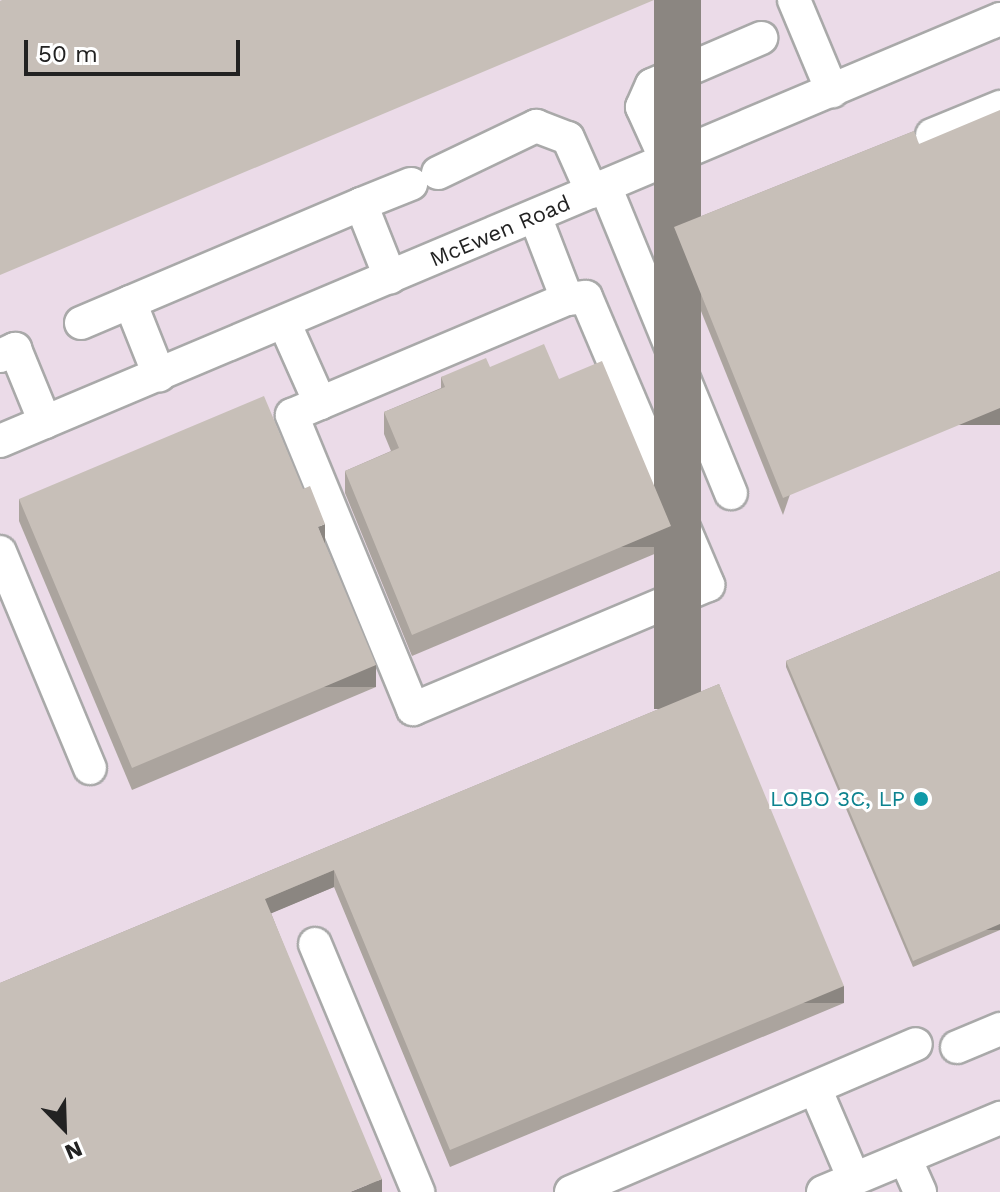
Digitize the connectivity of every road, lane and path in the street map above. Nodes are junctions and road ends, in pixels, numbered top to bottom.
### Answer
1 (794, 0) edge
2 (1000, 19) edge
3 (761, 38) dead end
4 (832, 91) junction
5 (1000, 107) edge
6 (932, 135) edge
7 (666, 160) junction
8 (598, 189) junction
9 (361, 204) junction
10 (535, 216) junction
11 (390, 277) junction
12 (567, 299) junction
13 (130, 302) junction
14 (284, 322) junction
15 (81, 323) dead end
16 (0, 356) edge
17 (159, 375) junction
18 (320, 403) junction
19 (45, 422) junction
20 (0, 441) edge
21 (731, 493) dead end
22 (0, 552) edge
23 (90, 768) dead end
24 (315, 944) dead end
25 (1000, 1029) edge
26 (916, 1044) dead end
27 (957, 1047) dead end
28 (815, 1088) junction
29 (1000, 1118) edge
30 (905, 1158) junction
31 (854, 1179) junction
32 (418, 1192) edge
33 (571, 1192) edge
34 (823, 1192) edge
35 (920, 1192) edge

1 - 4 street
2 - 4 street, McEwen Road
3 - 7 street
4 - 7 street, McEwen Road
5 - 6 street
7 - 8 street, McEwen Road
8 - 9 street
8 - 10 street, McEwen Road
8 - 21 street
9 - 11 street
9 - 13 street
10 - 11 street, McEwen Road
10 - 12 street
11 - 14 street, McEwen Road
12 - 18 street
12 - 18 street
13 - 15 street
13 - 17 street
14 - 17 street, McEwen Road
14 - 18 street
16 - 19 street
17 - 19 street, McEwen Road
19 - 20 street, McEwen Road
22 - 23 street
24 - 32 street
25 - 27 street
26 - 28 street
28 - 31 street
28 - 33 street
29 - 30 street
30 - 31 street
30 - 35 street
31 - 34 street

